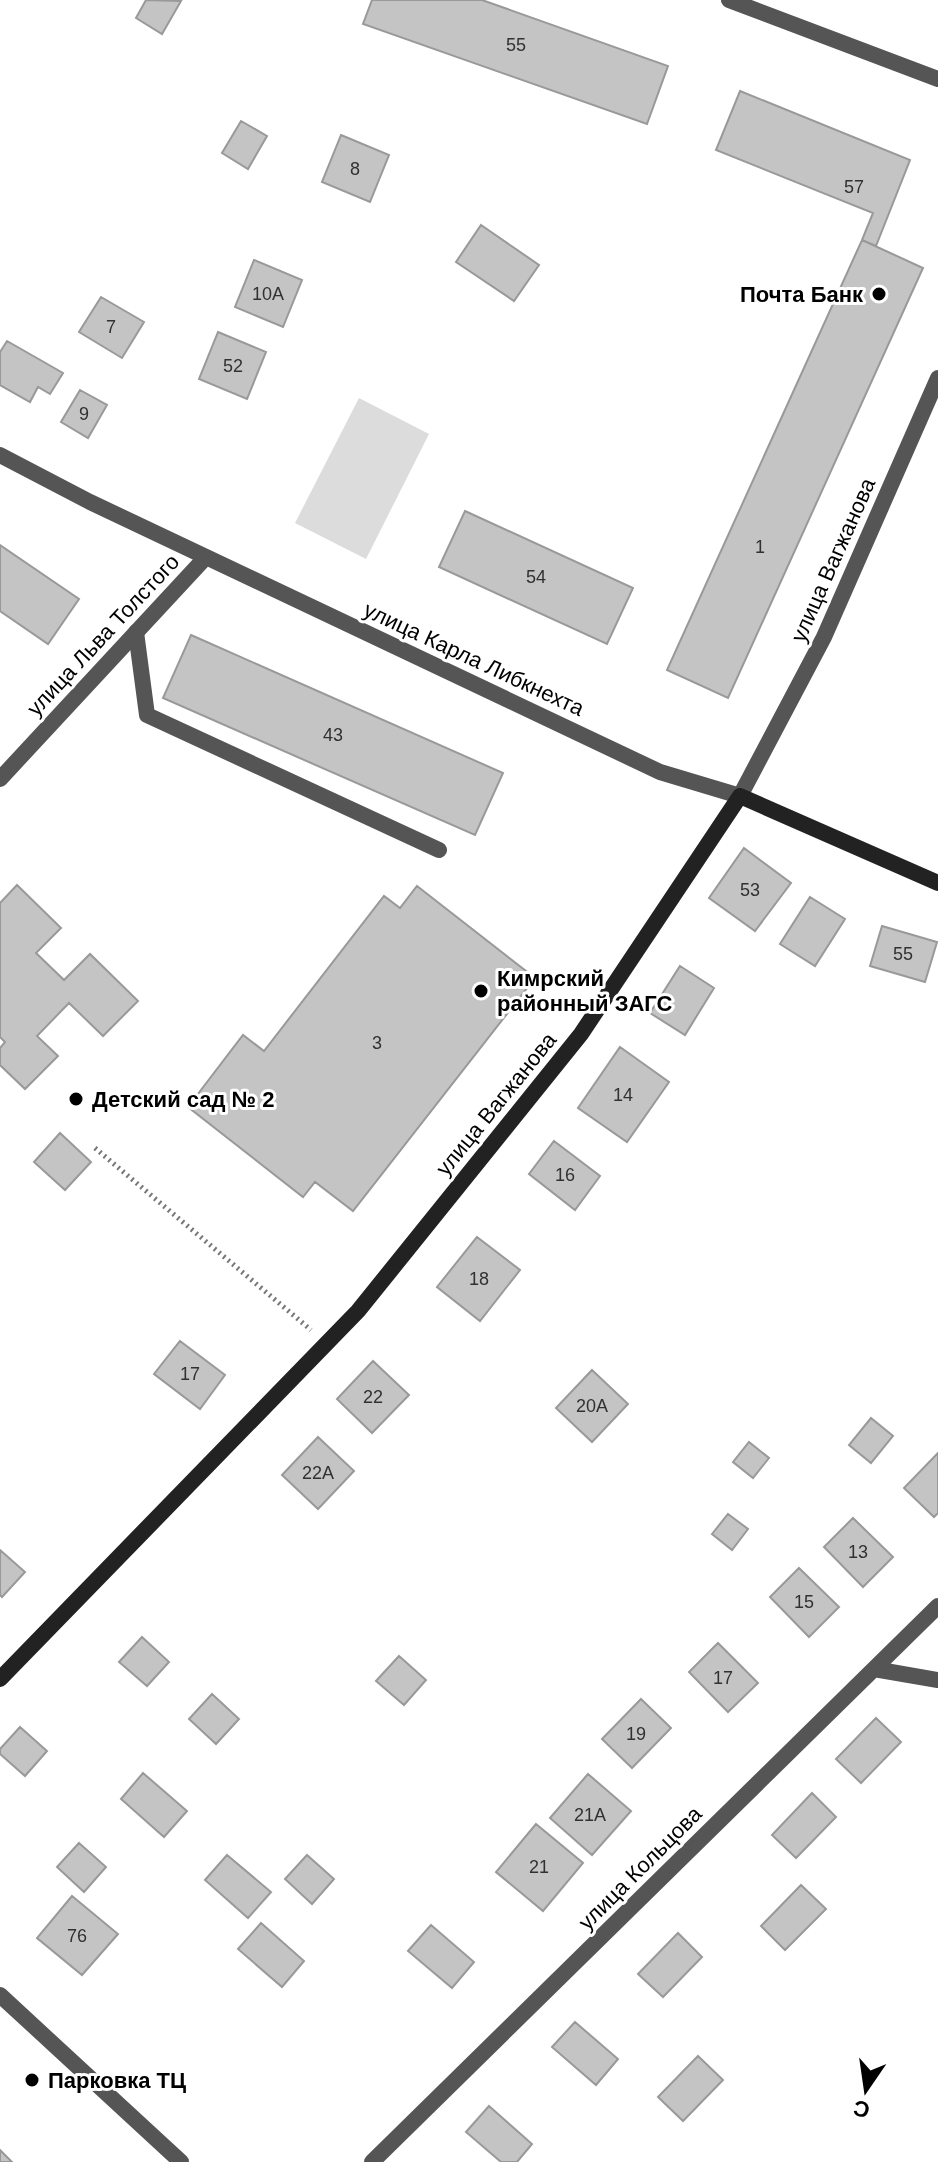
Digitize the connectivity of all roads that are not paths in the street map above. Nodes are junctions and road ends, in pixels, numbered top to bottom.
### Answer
1 (729, 0) edge
2 (938, 79) edge
3 (938, 378) edge
4 (0, 455) edge
5 (206, 557) junction
6 (136, 632) junction
7 (0, 779) edge
8 (740, 796) junction
9 (439, 850) dead end
10 (938, 883) edge
11 (938, 1606) edge
12 (874, 1669) junction
13 (0, 1679) edge
14 (938, 1680) edge
15 (0, 1995) edge
16 (181, 2162) edge
17 (372, 2162) edge

1 - 2 street
3 - 8 street, улица Вагжанова
4 - 5 street, улица Карла Либкнехта
5 - 6 street, улица Льва Толстого
5 - 8 street, улица Карла Либкнехта
6 - 7 street, улица Льва Толстого
6 - 9 street
8 - 10 street, улица Карла Либкнехта
8 - 13 street, улица Вагжанова
11 - 12 street, улица Кольцова
12 - 14 street
12 - 17 street, улица Кольцова
15 - 16 street

